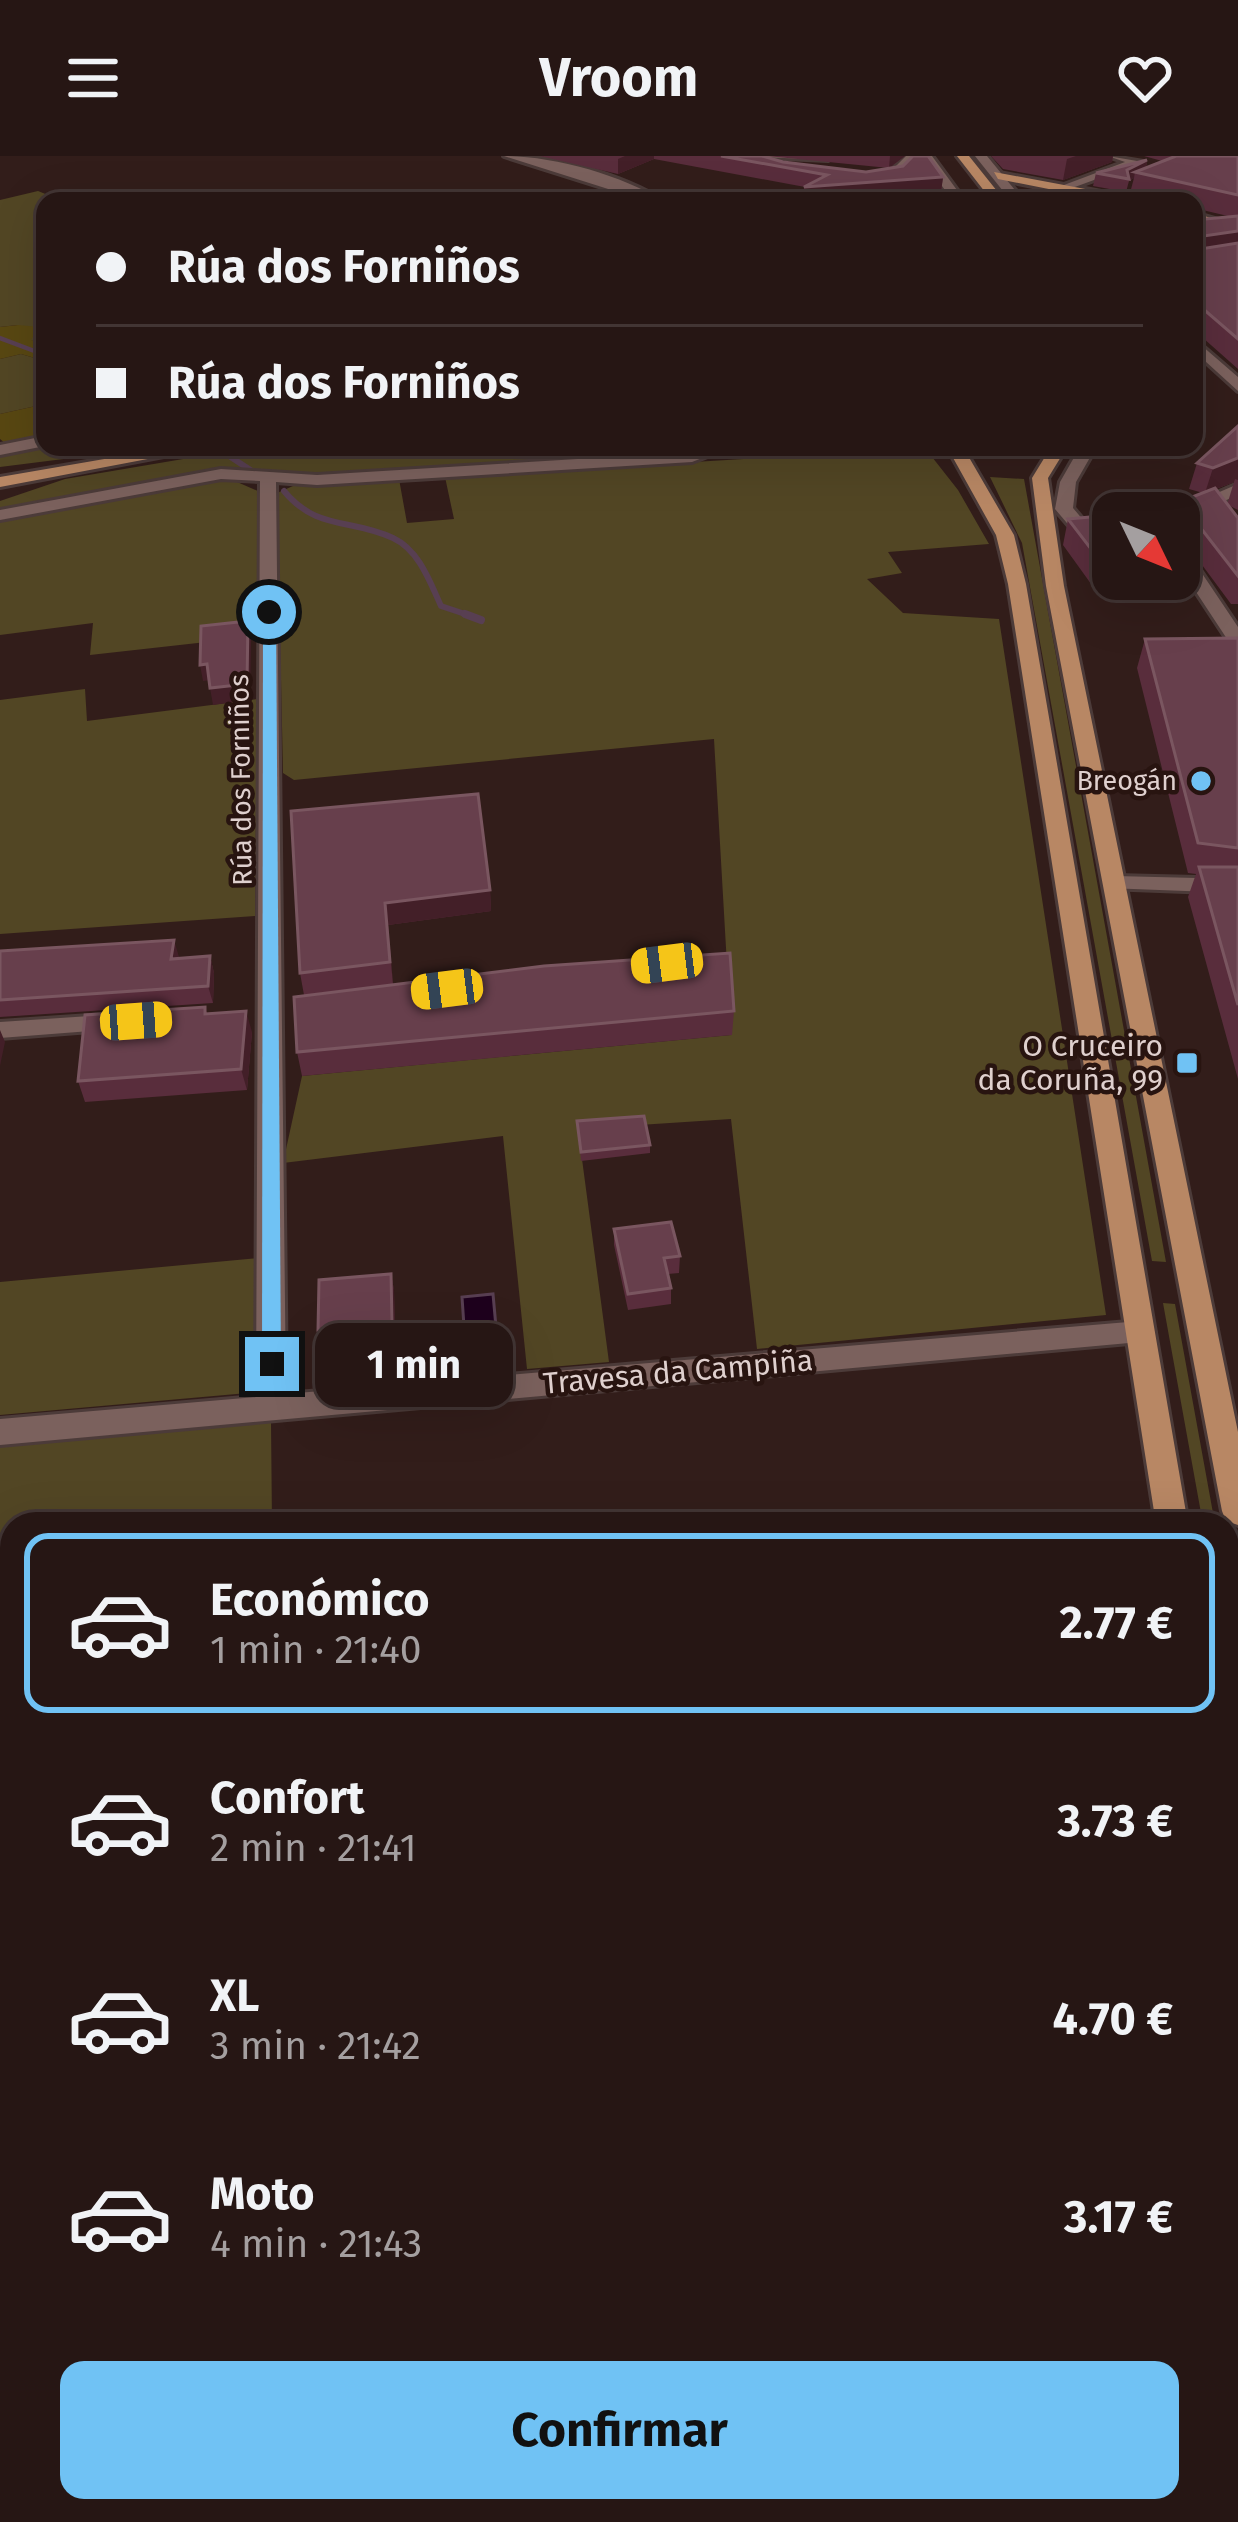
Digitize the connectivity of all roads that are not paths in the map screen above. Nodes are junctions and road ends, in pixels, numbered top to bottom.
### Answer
1 (510, 156) edge
2 (727, 156) edge
3 (746, 156) edge
4 (828, 156) edge
5 (913, 156) edge
6 (926, 156) edge
7 (944, 156) edge
8 (964, 156) edge
9 (981, 156) edge
10 (1114, 156) edge
11 (1137, 162) junction
12 (850, 166) edge
13 (1155, 166) edge
14 (811, 172) edge
15 (998, 175) junction
16 (1068, 188) junction
17 (878, 189) edge
18 (634, 192) edge
19 (952, 192) edge
20 (971, 192) edge
21 (992, 192) edge
22 (1012, 192) edge
23 (1042, 192) edge
24 (1096, 192) edge
25 (1203, 219) edge
26 (1234, 226) edge
27 (1203, 353) edge
28 (1238, 386) edge
29 (36, 443) edge
30 (0, 450) edge
31 (146, 456) edge
32 (638, 456) edge
33 (960, 456) edge
34 (1053, 456) edge
35 (1083, 456) edge
36 (59, 470) junction
37 (268, 476) junction
38 (0, 478) edge
39 (1238, 489) edge
40 (0, 493) edge
41 (1200, 505) edge
42 (0, 515) edge
43 (1092, 528) edge
44 (1200, 584) edge
45 (1238, 641) edge
46 (1115, 883) junction
47 (1238, 886) edge
48 (136, 1021) edge
49 (0, 1030) edge
50 (1140, 1333) junction
51 (272, 1408) junction
52 (0, 1432) edge
53 (1238, 1511) edge
54 (1170, 1512) edge

1 - 18 street
2 - 14 street
3 - 4 street
5 - 12 street
6 - 19 street
7 - 20 main road
8 - 21 main road
9 - 15 street
10 - 11 street
11 - 13 street
11 - 16 street
12 - 17 street
15 - 16 main road
15 - 22 street
16 - 23 main road
16 - 24 main road
25 - 26 main road
27 - 28 street
29 - 30 street
31 - 36 main road
32 - 37 street
33 - 50 main road
34 - 46 main road
35 - 43 street
36 - 38 main road
36 - 40 main road
37 - 42 street
37 - 51 street, Rúa dos Forniños
39 - 41 street
44 - 45 street
46 - 47 street
46 - 53 main road
48 - 49 street
50 - 51 street, Travesa da Campiña
50 - 54 main road
51 - 52 street, Travesa da Campiña

